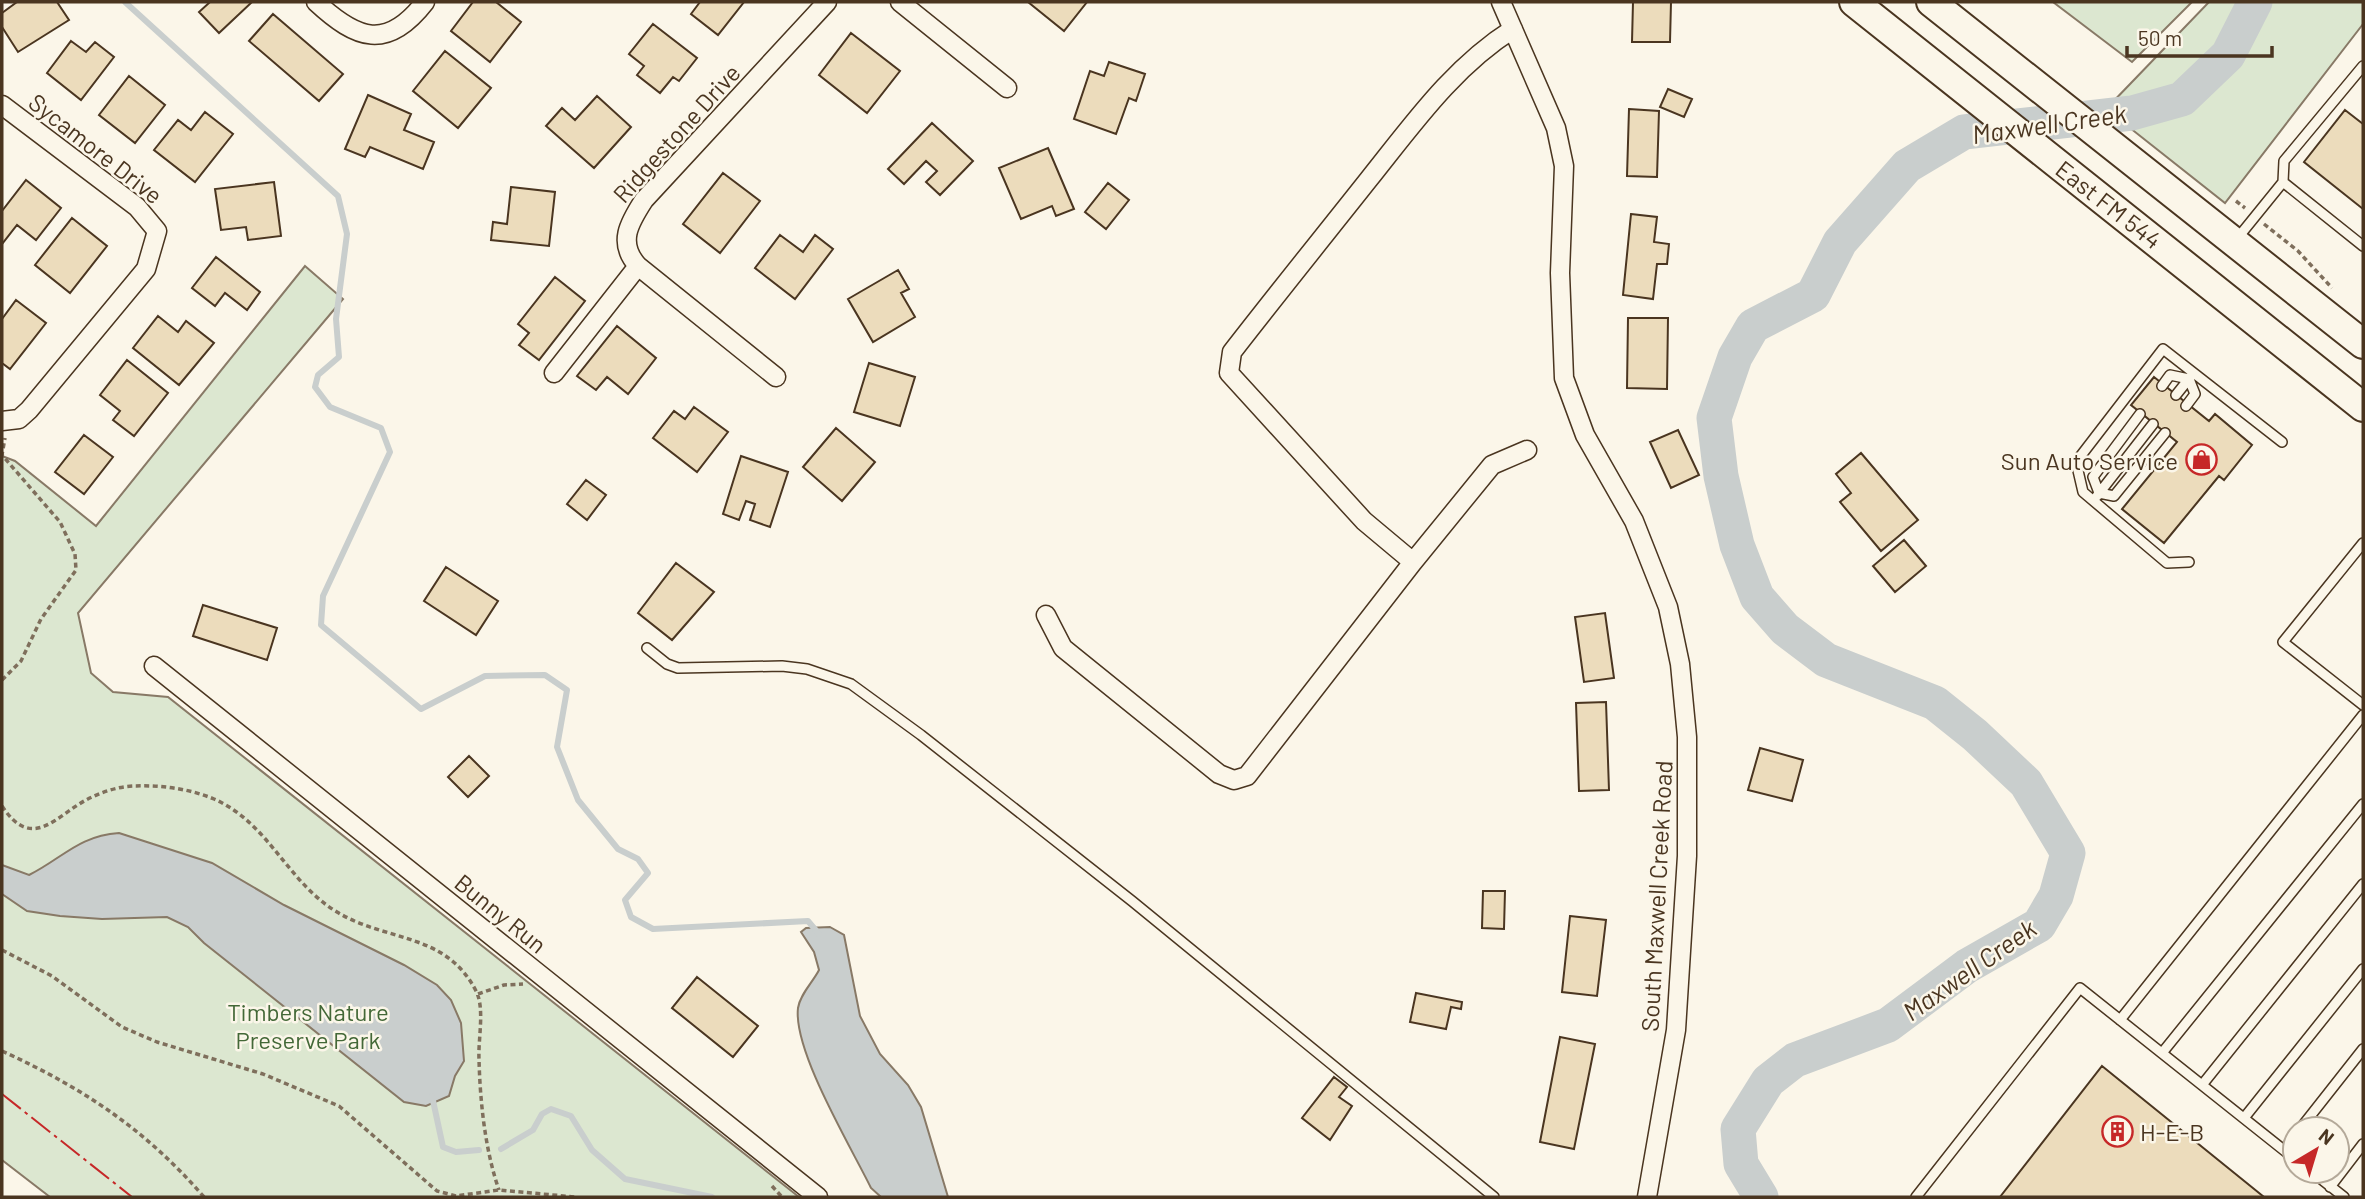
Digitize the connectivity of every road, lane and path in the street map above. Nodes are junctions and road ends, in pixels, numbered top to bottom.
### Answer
1 (316, 2) edge
2 (425, 2) edge
3 (827, 2) edge
4 (900, 2) edge
5 (1502, 2) edge
6 (1854, 2) edge
7 (1931, 2) edge
8 (1513, 29) junction
9 (2363, 66) edge
10 (2359, 79) edge
11 (1007, 88) dead end
12 (2, 105) edge
13 (2283, 182) junction
14 (2235, 201) dead end
15 (2255, 216) junction
16 (2224, 234) junction
17 (2363, 246) edge
18 (638, 266) junction
19 (2333, 289) dead end
20 (2363, 344) edge
21 (554, 373) dead end
22 (2191, 376) junction
23 (776, 377) dead end
24 (2162, 386) dead end
25 (2176, 395) dead end
26 (2186, 406) dead end
27 (2363, 407) edge
28 (2140, 414) dead end
29 (4, 422) edge
30 (2153, 424) dead end
31 (2165, 433) dead end
32 (2282, 442) dead end
33 (1527, 450) dead end
34 (2096, 497) junction
35 (2363, 543) edge
36 (1413, 562) junction
37 (2189, 562) dead end
38 (1046, 615) dead end
39 (647, 649) dead end
40 (154, 666) dead end
41 (2, 680) edge
42 (2363, 705) edge
43 (2363, 715) edge
44 (2363, 804) edge
45 (2, 806) edge
46 (2363, 884) edge
47 (2, 950) edge
48 (2363, 969) edge
49 (2120, 1020) junction
50 (2363, 1049) edge
51 (2, 1051) edge
52 (2162, 1053) junction
53 (2202, 1085) junction
54 (2311, 1115) edge
55 (2244, 1118) junction
56 (2363, 1144) edge
57 (2281, 1148) edge
58 (2330, 1186) joint
59 (499, 1190) junction
60 (204, 1197) edge
61 (575, 1197) edge
62 (818, 1197) edge
63 (1494, 1197) edge
64 (1647, 1197) edge
65 (1916, 1197) edge
66 (2344, 1197) edge

1 - 2 street
3 - 18 street, Ridgestone Drive
4 - 11 street
5 - 8 street, South Maxwell Creek Road
6 - 27 main road, East FM 544
7 - 16 main road, East FM 544
8 - 36 street
8 - 64 street, South Maxwell Creek Road
9 - 10 lane
10 - 13 lane
12 - 29 street, Sycamore Drive
13 - 15 lane
13 - 17 lane
14 - 15 path
15 - 16 lane
15 - 19 path
16 - 20 main road, East FM 544
18 - 21 street
18 - 23 street
22 - 24 lane
22 - 25 lane
22 - 26 lane
22 - 32 lane
22 - 34 lane
28 - 34 lane
29 - 41 path
30 - 34 lane
31 - 34 lane
33 - 36 street
34 - 37 lane
35 - 42 lane
36 - 38 street
39 - 63 lane
40 - 62 street, Bunny Run
43 - 49 lane
44 - 52 lane
45 - 59 path
46 - 53 lane
47 - 59 path
48 - 55 lane
49 - 52 lane
49 - 65 lane
50 - 54 lane
51 - 60 path
52 - 53 lane
53 - 55 lane
55 - 57 lane
56 - 58 lane
58 - 66 lane
59 - 61 path

